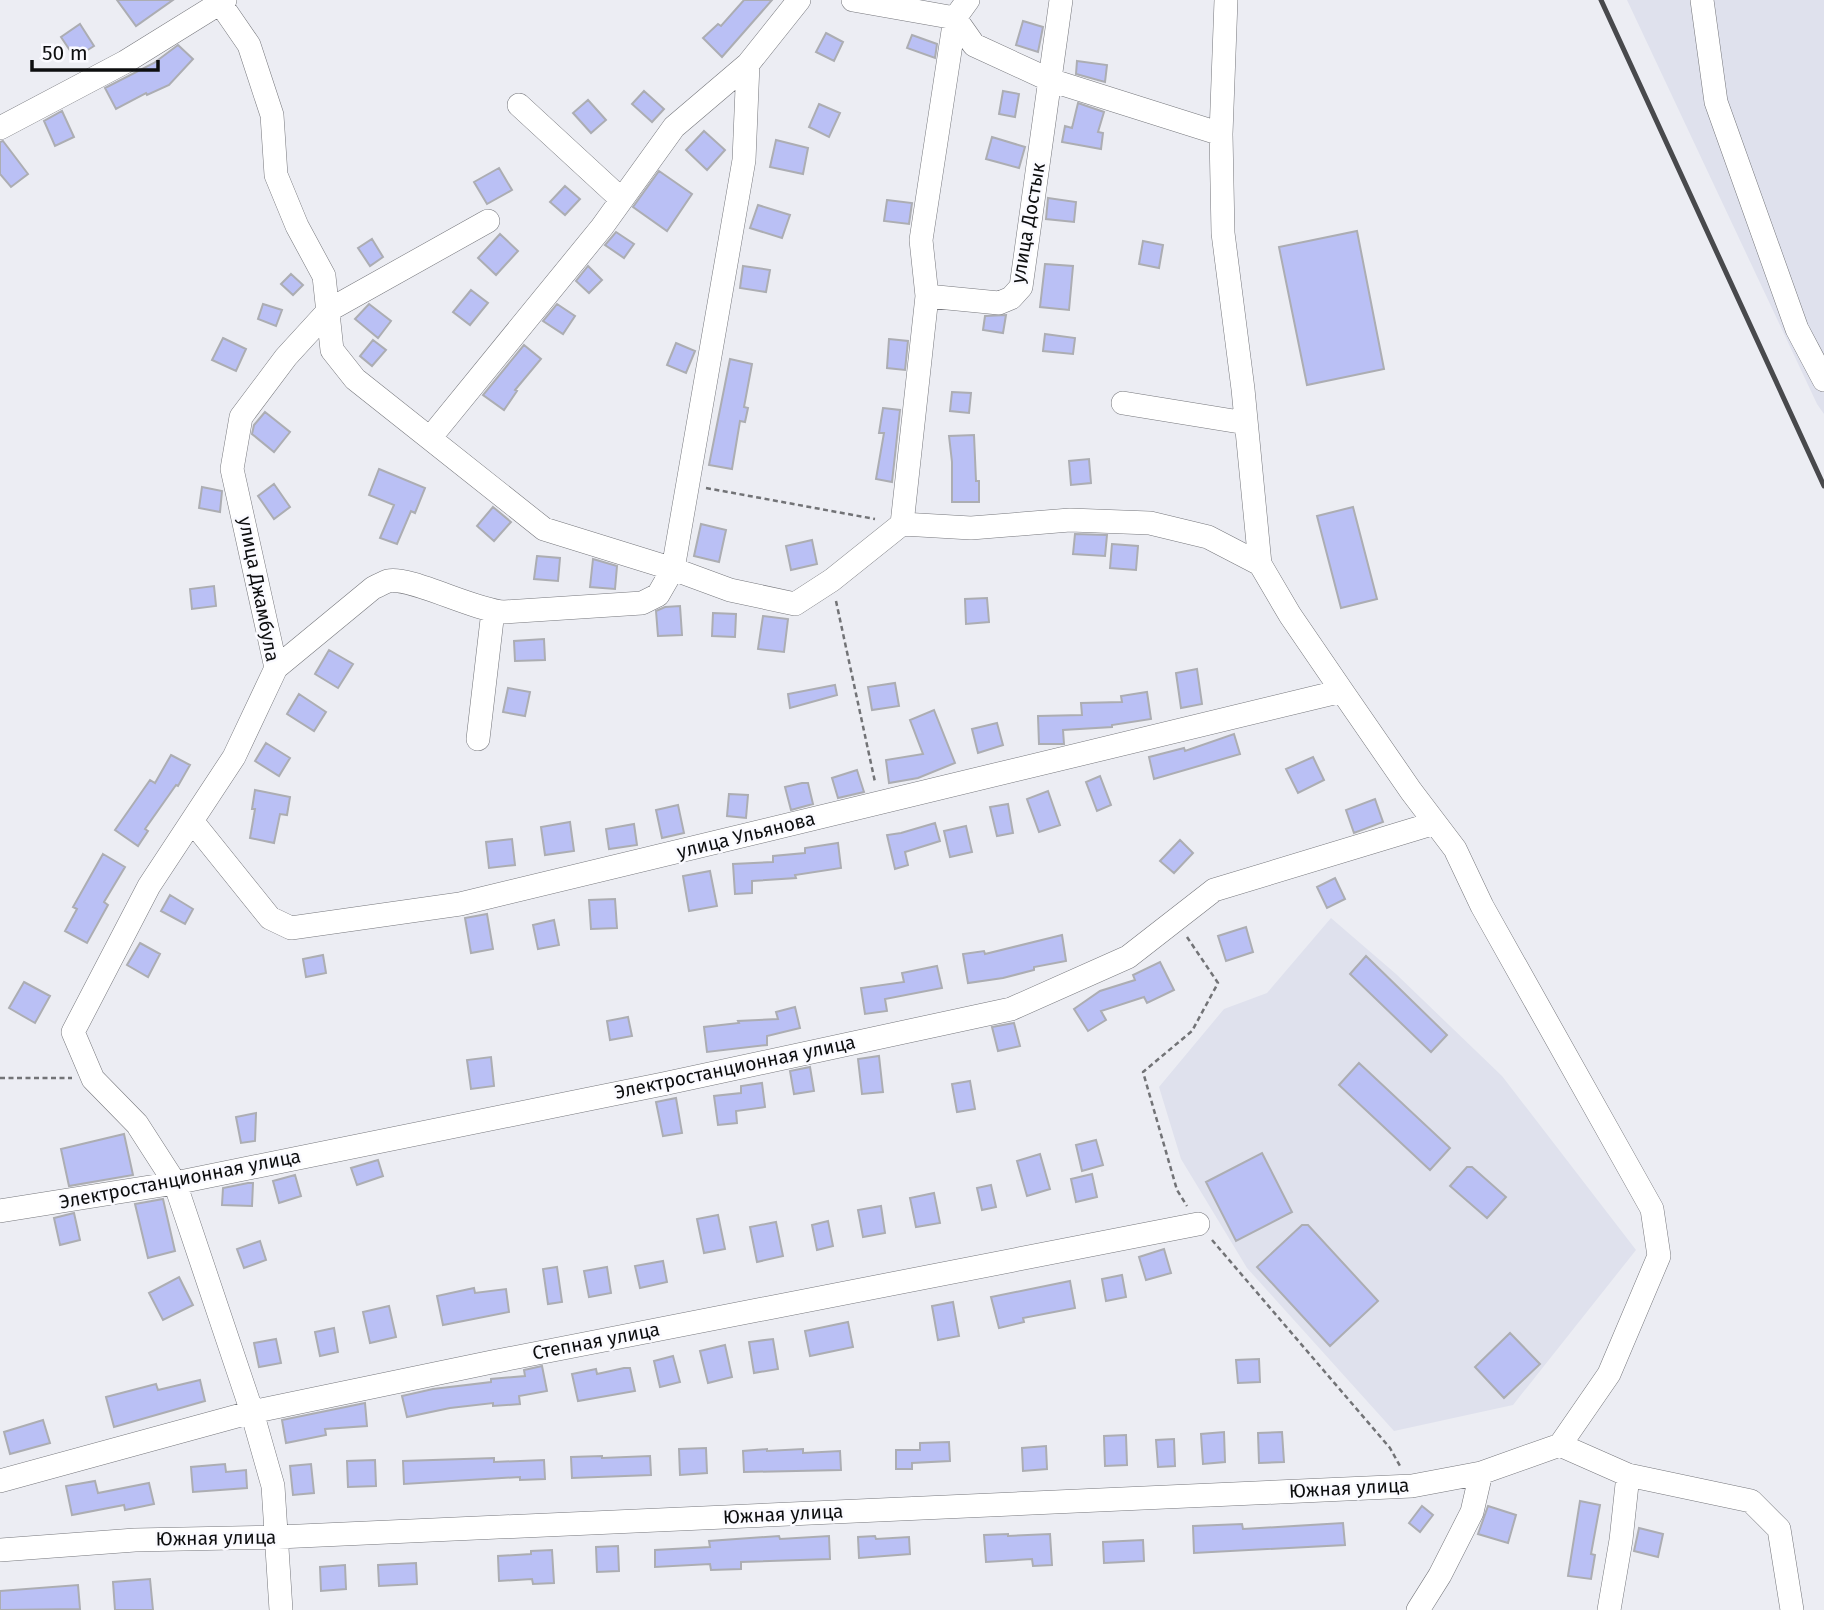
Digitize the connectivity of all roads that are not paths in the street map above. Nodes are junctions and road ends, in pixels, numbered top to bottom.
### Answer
1 (799, 0) edge
2 (853, 0) edge
3 (1061, 0) edge
4 (1226, 0) edge
5 (1702, 0) edge
6 (221, 1) edge
7 (962, 9) edge
8 (748, 64) junction
9 (1051, 80) junction
10 (519, 106) dead end
11 (0, 128) edge
12 (1221, 134) junction
13 (621, 200) junction
14 (488, 221) dead end
15 (927, 296) junction
16 (329, 310) junction
17 (1824, 380) edge
18 (1123, 403) dead end
19 (1246, 423) junction
20 (430, 438) junction
21 (902, 524) junction
22 (1260, 564) junction
23 (673, 569) junction
24 (493, 611) junction
25 (276, 668) junction
26 (1342, 691) junction
27 (478, 739) dead end
28 (192, 821) junction
29 (1435, 823) junction
30 (175, 1183) junction
31 (0, 1212) edge
32 (1198, 1224) road end
33 (252, 1412) junction
34 (1560, 1445) junction
35 (1481, 1473) junction
36 (1628, 1475) junction
37 (0, 1481) edge
38 (278, 1537) junction
39 (0, 1550) edge
40 (281, 1610) edge
41 (1418, 1610) edge
42 (1609, 1610) edge
43 (1792, 1610) edge

1 - 8 street
2 - 7 street
3 - 9 street, улица Достык
4 - 12 street
5 - 17 street
6 - 11 street
6 - 16 street
7 - 9 street
7 - 15 street
8 - 13 street
8 - 23 street
9 - 12 street
9 - 15 street, улица Достык
10 - 13 street
12 - 19 street
13 - 20 street
14 - 16 street, улица Джамбула
15 - 21 street
16 - 20 street
16 - 25 street, улица Джамбула
18 - 19 street
19 - 22 street
20 - 23 street
21 - 22 street
21 - 23 street
22 - 26 street
23 - 24 street
24 - 25 street
24 - 27 street
25 - 28 street, улица Джамбула
26 - 28 street, улица Ульянова
26 - 29 street
28 - 30 street, улица Джамбула
29 - 30 street, Электростанционная улица
29 - 34 street
30 - 31 street, Электростанционная улица
30 - 33 street
32 - 33 street, Степная улица
33 - 37 street, Степная улица
33 - 38 street
34 - 35 street, Южная улица
34 - 36 street
35 - 38 street, Южная улица
35 - 41 street
36 - 42 street
36 - 43 street
38 - 39 street, Южная улица
38 - 40 street

